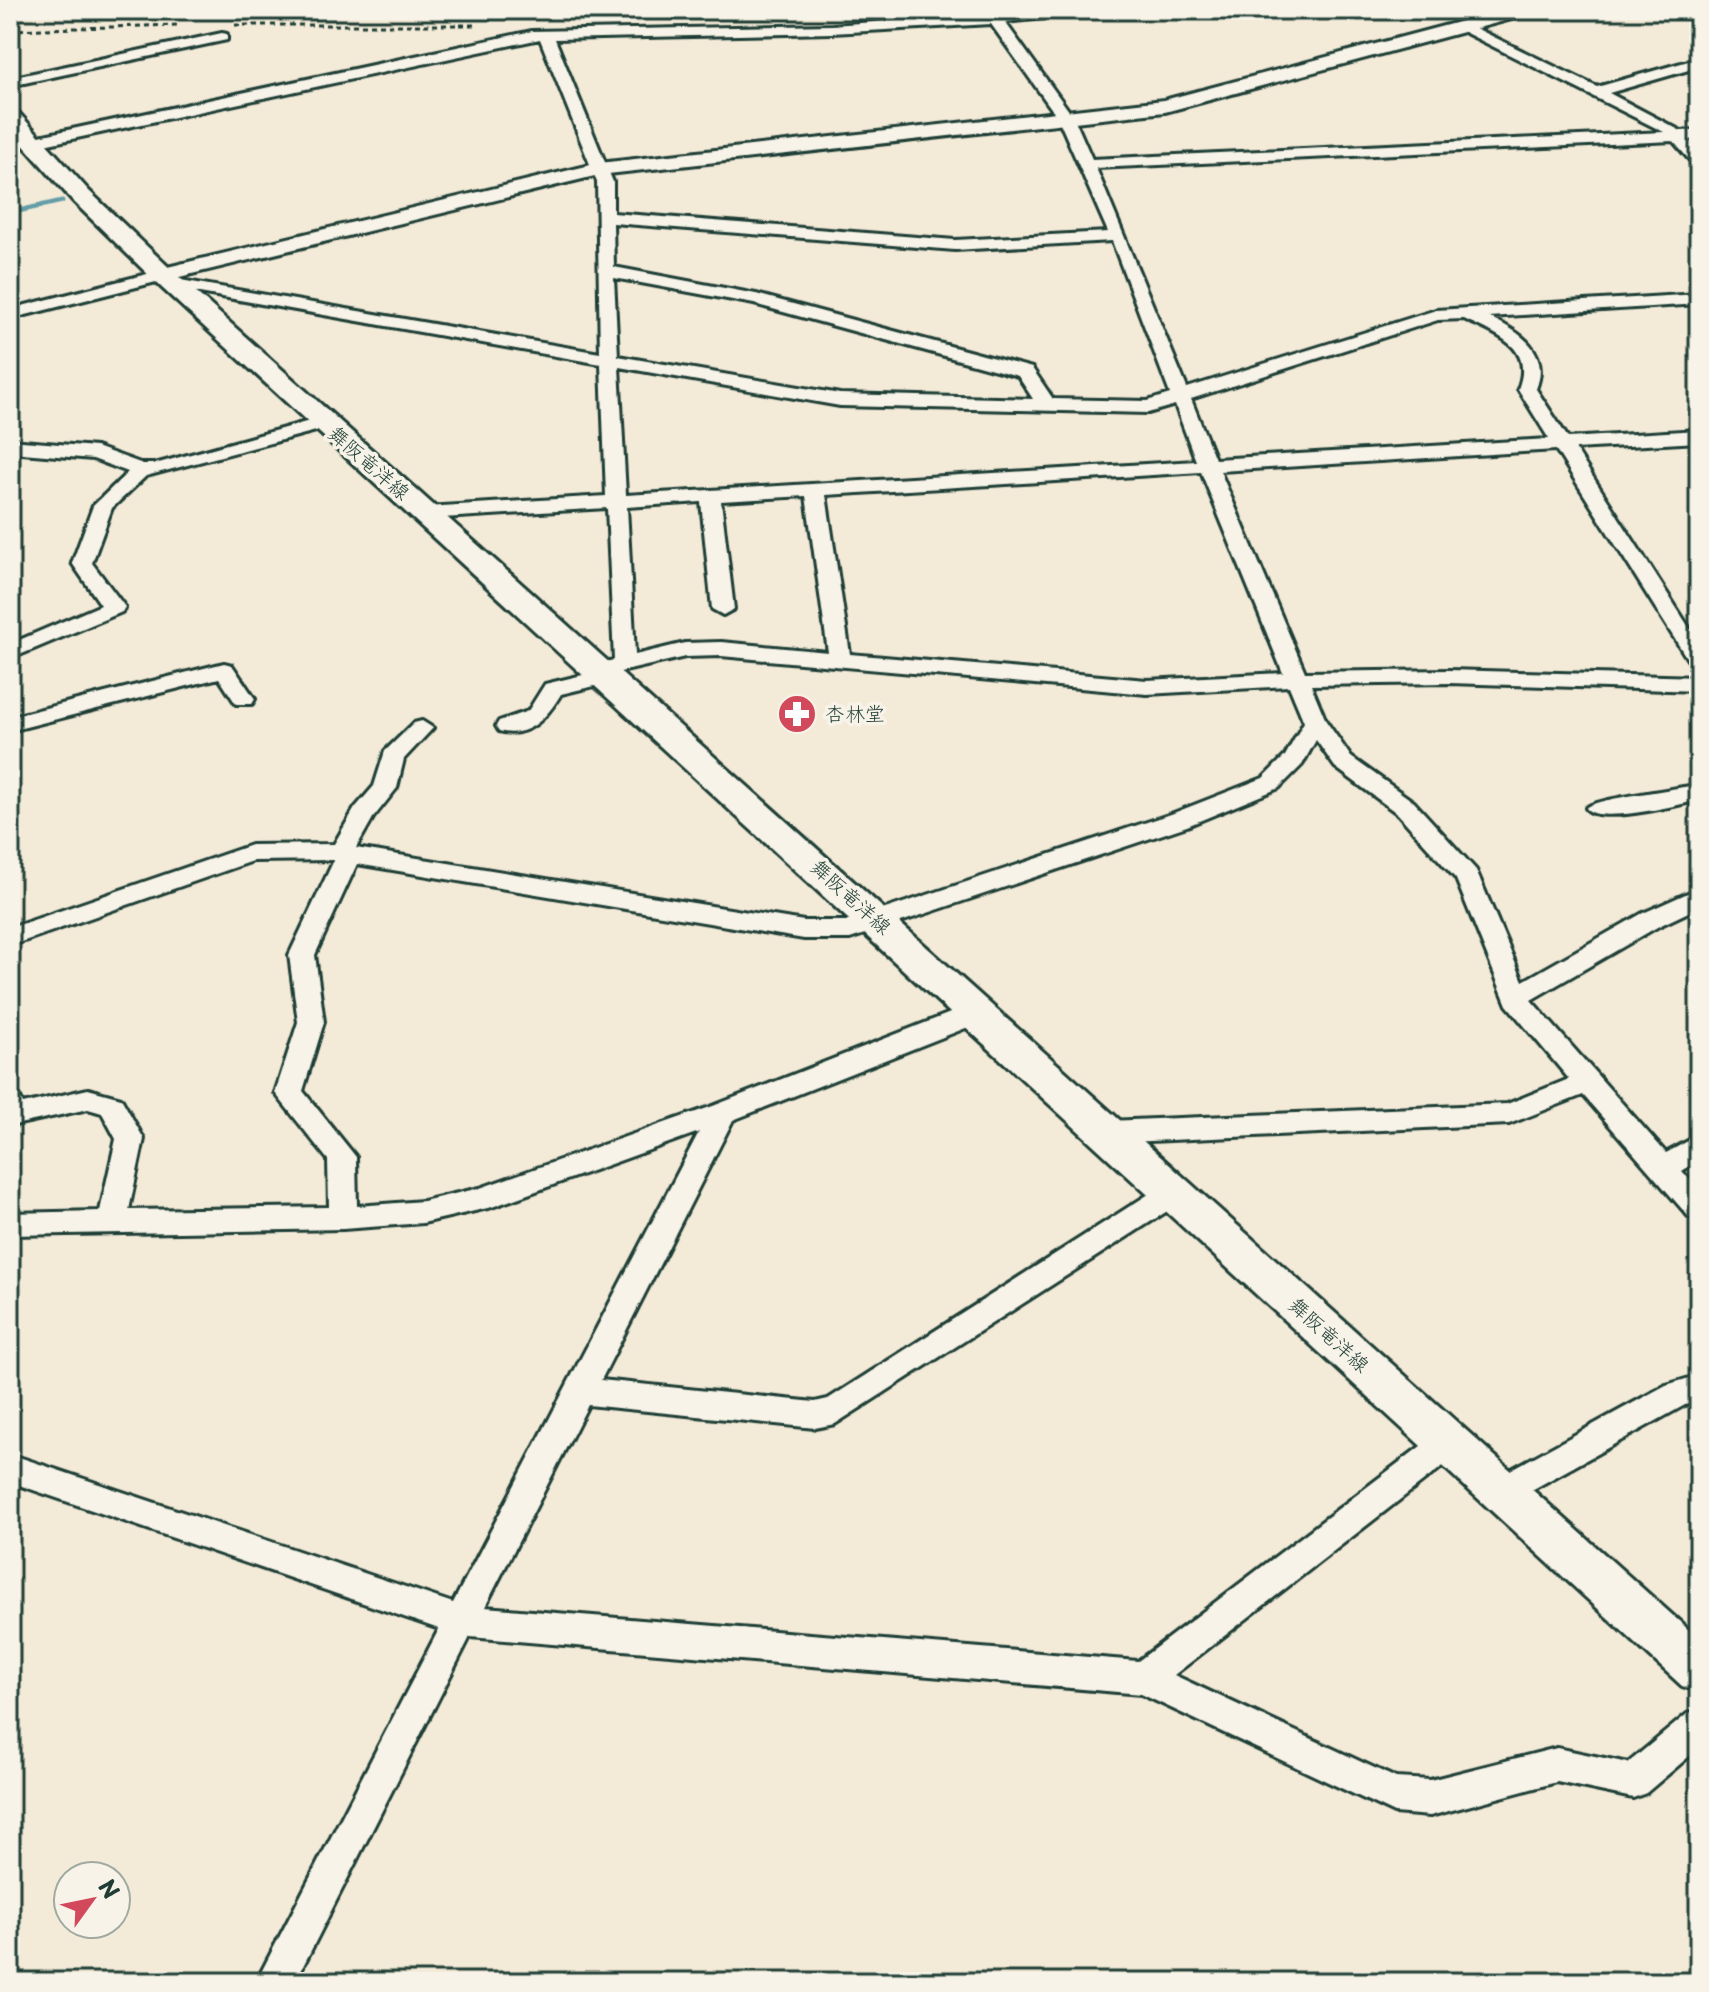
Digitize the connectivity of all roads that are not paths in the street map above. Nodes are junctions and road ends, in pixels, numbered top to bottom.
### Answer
1 (1085, 10) edge
2 (1524, 10) edge
3 (995, 19) junction
4 (1463, 26) junction
5 (546, 35) junction
6 (222, 37) dead end
7 (1699, 62) edge
8 (10, 82) edge
9 (1596, 92) junction
10 (1066, 118) junction
11 (1699, 135) edge
12 (1677, 136) junction
13 (21, 140) edge
14 (1699, 161) edge
15 (1085, 164) junction
16 (599, 169) junction
17 (605, 217) junction
18 (1118, 236) junction
19 (605, 271) junction
20 (167, 279) junction
21 (1699, 299) edge
22 (1463, 311) junction
23 (10, 314) edge
24 (610, 360) junction
25 (1181, 396) junction
26 (1047, 405) junction
27 (324, 423) junction
28 (1699, 436) edge
29 (1562, 444) junction
30 (10, 446) edge
31 (1208, 466) junction
32 (141, 470) junction
33 (815, 490) junction
34 (710, 496) junction
35 (617, 501) junction
36 (426, 513) junction
37 (723, 609) dead end
38 (10, 652) edge
39 (840, 659) junction
40 (1699, 660) edge
41 (611, 670) junction
42 (1297, 679) junction
43 (1699, 684) edge
44 (244, 699) dead end
45 (1315, 722) junction
46 (10, 724) edge
47 (507, 726) dead end
48 (422, 728) dead end
49 (1699, 792) edge
50 (1598, 808) dead end
51 (345, 854) junction
52 (1699, 897) edge
53 (876, 920) junction
54 (10, 937) edge
55 (1516, 997) junction
56 (977, 1013) junction
57 (1588, 1082) junction
58 (10, 1105) edge
59 (723, 1113) junction
60 (1108, 1132) junction
61 (1699, 1146) edge
62 (1664, 1168) junction
63 (1173, 1193) junction
64 (1699, 1209) edge
65 (343, 1218) junction
66 (112, 1222) junction
67 (10, 1224) edge
68 (1699, 1388) edge
69 (580, 1391) junction
70 (1449, 1443) junction
71 (10, 1468) edge
72 (1501, 1491) junction
73 (461, 1621) junction
74 (1699, 1670) edge
75 (1143, 1678) junction
76 (1699, 1726) edge
77 (275, 1982) edge

1 - 3 street
2 - 4 street
3 - 5 street
3 - 10 street
4 - 9 street
4 - 10 street
5 - 13 street
5 - 16 street
6 - 8 street
7 - 9 street
9 - 12 street
10 - 15 street
10 - 16 street
11 - 12 street
12 - 14 street
12 - 15 street
13 - 20 main road, 舞阪竜洋線
15 - 18 street
16 - 17 street
16 - 20 street
17 - 18 street
17 - 19 street
18 - 25 street
19 - 24 street
19 - 26 street
20 - 23 street
20 - 24 street
20 - 27 main road, 舞阪竜洋線
21 - 22 street
22 - 25 street
22 - 29 street
24 - 26 street
24 - 35 street
25 - 26 street
25 - 31 street
27 - 32 street
27 - 36 main road, 舞阪竜洋線
28 - 29 street
29 - 31 street
29 - 40 street
30 - 32 street
31 - 33 street
31 - 42 street
32 - 38 street
33 - 34 street
33 - 39 street
34 - 35 street
34 - 37 street
35 - 36 street
35 - 41 street
36 - 41 main road, 舞阪竜洋線
39 - 41 street
39 - 42 street
41 - 47 street
41 - 53 main road, 舞阪竜洋線
42 - 43 street
42 - 45 street
44 - 46 street
45 - 53 street
45 - 55 street
48 - 51 street
49 - 50 street
51 - 53 street
51 - 54 street
51 - 65 street
52 - 55 street
53 - 56 main road, 舞阪竜洋線
55 - 57 street
56 - 59 street
56 - 60 main road, 舞阪竜洋線
57 - 60 street
57 - 62 street
58 - 66 street
59 - 65 street
59 - 69 street
60 - 63 main road, 舞阪竜洋線
61 - 62 street
62 - 64 street
63 - 69 street
63 - 70 main road, 舞阪竜洋線
65 - 66 street
66 - 67 street
68 - 72 street
69 - 73 street
70 - 72 main road, 舞阪竜洋線
70 - 75 street
71 - 73 street
72 - 74 main road, 舞阪竜洋線
73 - 75 street
73 - 77 street
75 - 76 street

